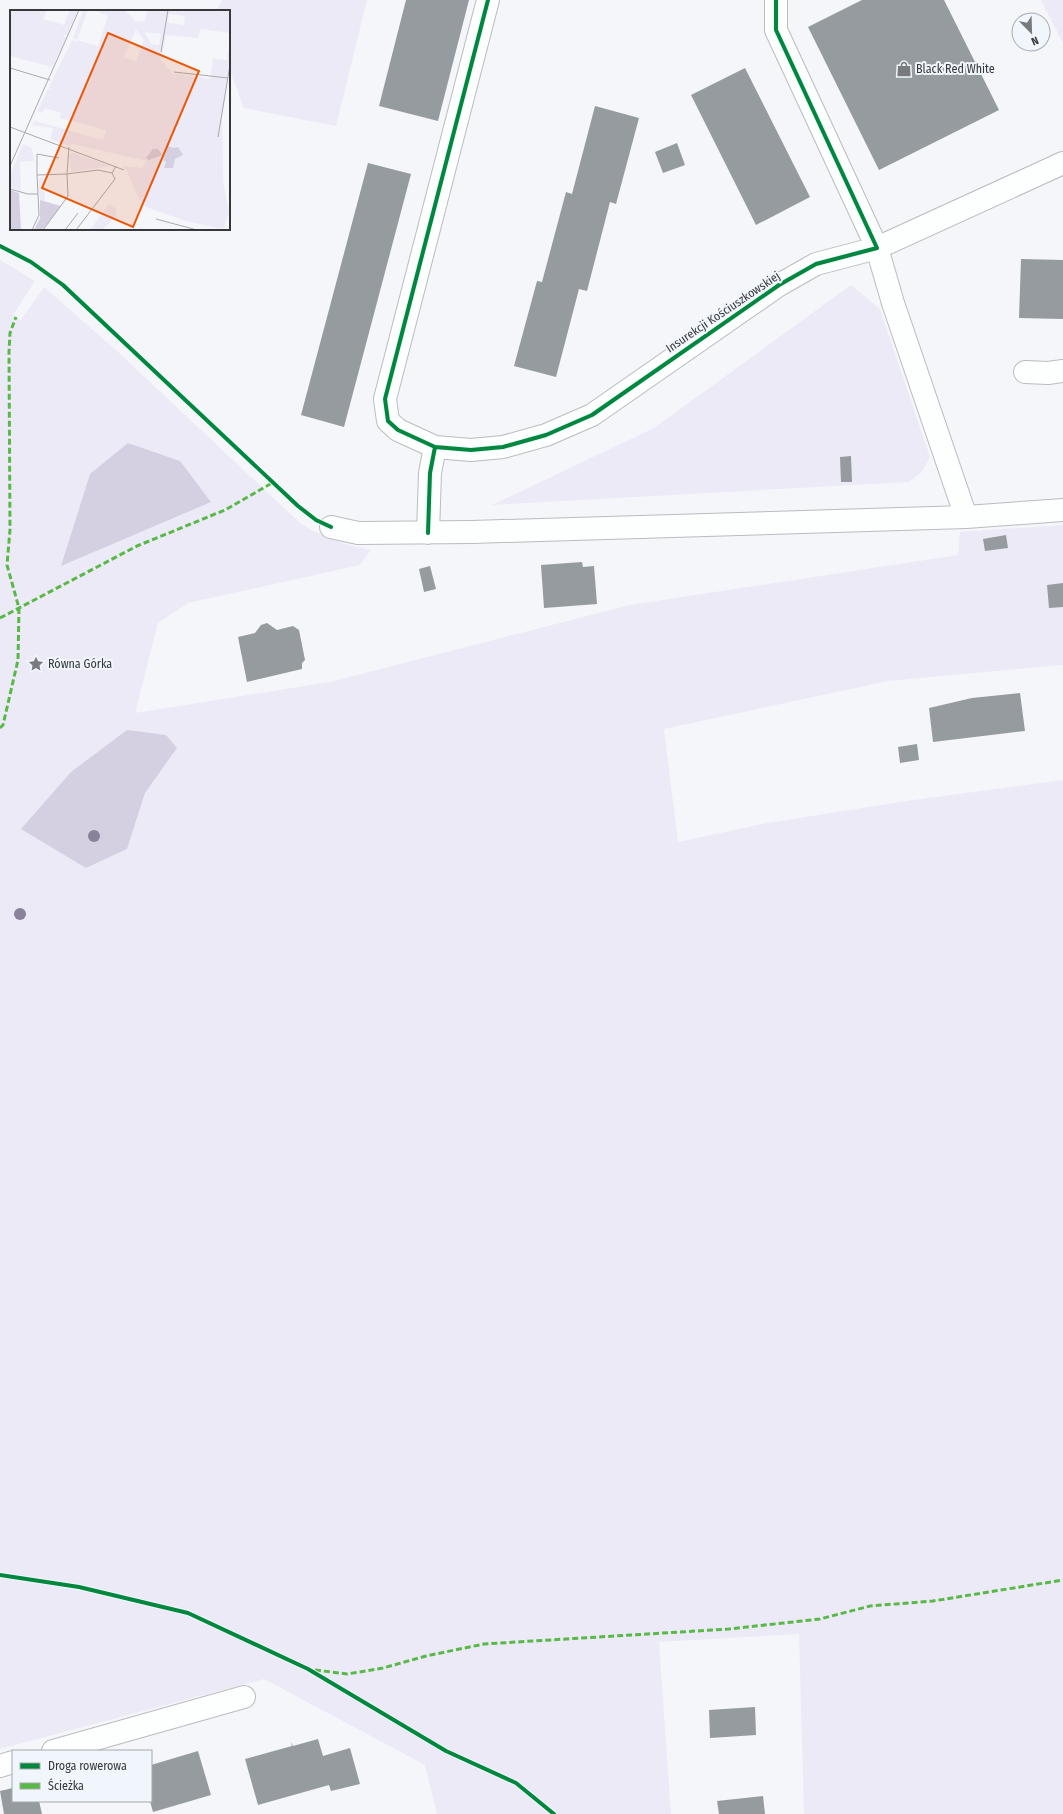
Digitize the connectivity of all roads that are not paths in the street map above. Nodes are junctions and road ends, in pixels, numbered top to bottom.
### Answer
1 (488, 0) edge
2 (776, 0) edge
3 (1063, 163) edge
4 (877, 248) junction
5 (1063, 370) edge
6 (1025, 372) dead end
7 (435, 447) junction
8 (1063, 510) edge
9 (966, 516) junction
10 (331, 526) dead end
11 (428, 533) junction
12 (244, 1698) dead end
13 (57, 1750) edge
14 (12, 1762) edge
15 (0, 1766) edge

1 - 7 street, Insurekcji Kościuszkowskiej
2 - 4 street
3 - 4 street, Insurekcji Kościuszkowskiej
4 - 7 street, Insurekcji Kościuszkowskiej
4 - 9 street
5 - 6 street
7 - 11 street
8 - 9 street
9 - 11 street
10 - 11 street
12 - 13 street
14 - 15 street

